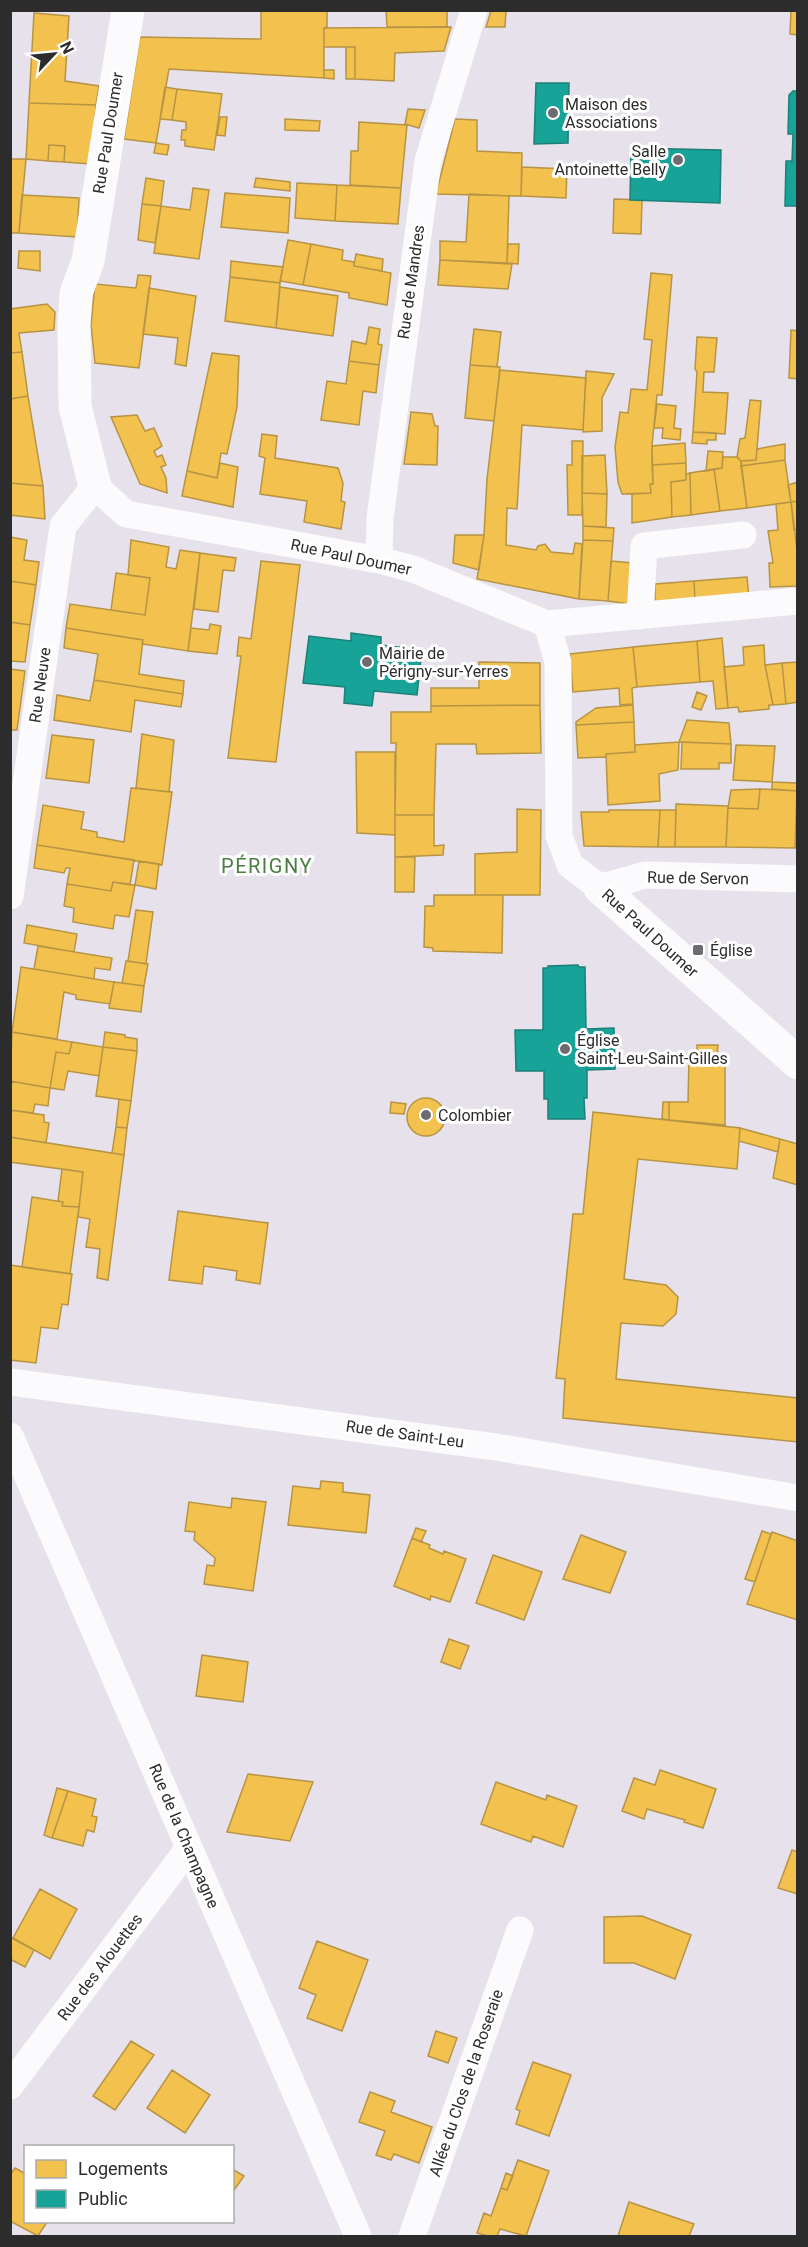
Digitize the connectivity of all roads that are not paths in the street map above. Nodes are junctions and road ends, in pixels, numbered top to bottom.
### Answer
1 (128, 10) edge
2 (474, 10) edge
3 (95, 486) junction
4 (743, 535) dead end
5 (379, 560) junction
6 (798, 601) edge
7 (640, 616) junction
8 (547, 624) junction
9 (798, 879) edge
10 (600, 888) junction
11 (10, 896) edge
12 (798, 1063) edge
13 (10, 1382) edge
14 (10, 1436) edge
15 (798, 1498) edge
16 (189, 1848) junction
17 (520, 1930) dead end
18 (10, 2086) edge
19 (357, 2236) edge
20 (412, 2236) edge

1 - 3 street, Rue Paul Doumer
2 - 5 street, Rue de Mandres
3 - 5 street, Rue Paul Doumer
3 - 11 street, Rue Neuve
4 - 7 street
5 - 8 street, Rue Paul Doumer
6 - 7 street
7 - 8 street
8 - 10 street, Rue Paul Doumer
9 - 10 street, Rue de Servon
10 - 12 street, Rue Paul Doumer
13 - 15 street, Rue de Saint-Leu
14 - 16 street, Rue de la Champagne
16 - 18 street, Rue des Alouettes
16 - 19 street, Rue de la Champagne
17 - 20 street, Allée du Clos de la Roseraie

